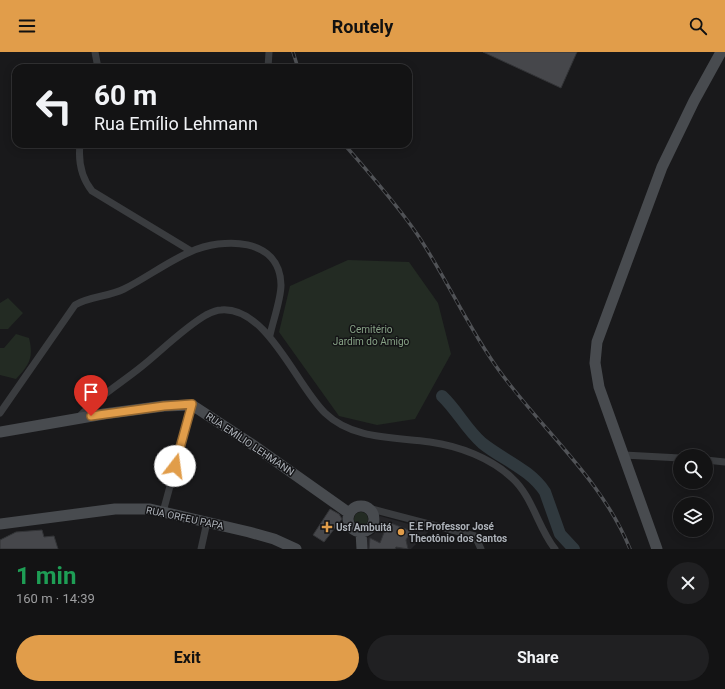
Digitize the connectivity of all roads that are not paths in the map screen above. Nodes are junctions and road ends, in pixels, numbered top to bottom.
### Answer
1 (95, 52) edge
2 (269, 52) edge
3 (721, 52) edge
4 (97, 64) edge
5 (268, 64) edge
6 (80, 148) edge
7 (191, 251) junction
8 (270, 335) junction
9 (192, 404) junction
10 (0, 413) edge
11 (78, 418) junction
12 (0, 432) edge
13 (624, 455) junction
14 (673, 458) edge
15 (713, 461) edge
16 (725, 462) edge
17 (375, 511) junction
18 (162, 512) junction
19 (349, 513) junction
20 (207, 522) junction
21 (0, 524) edge
22 (360, 532) junction
23 (201, 549) edge
24 (296, 549) edge
25 (362, 549) edge
26 (480, 549) edge
27 (555, 549) edge
28 (657, 549) edge

1 - 4 street
2 - 5 street
3 - 13 main road
6 - 7 street
7 - 8 street
7 - 10 street
8 - 11 street
8 - 27 street
9 - 11 main road
9 - 18 street
9 - 19 main road, RUA EMÍLIO LEHMANN
11 - 12 main road
13 - 14 street
13 - 28 main road
15 - 16 street
17 - 19 main road
17 - 22 main road
17 - 26 street
18 - 20 main road, RUA ORFEU PAPA
18 - 21 main road, RUA ORFEU PAPA
19 - 22 main road
20 - 23 street
20 - 24 main road, RUA ORFEU PAPA
22 - 25 main road

